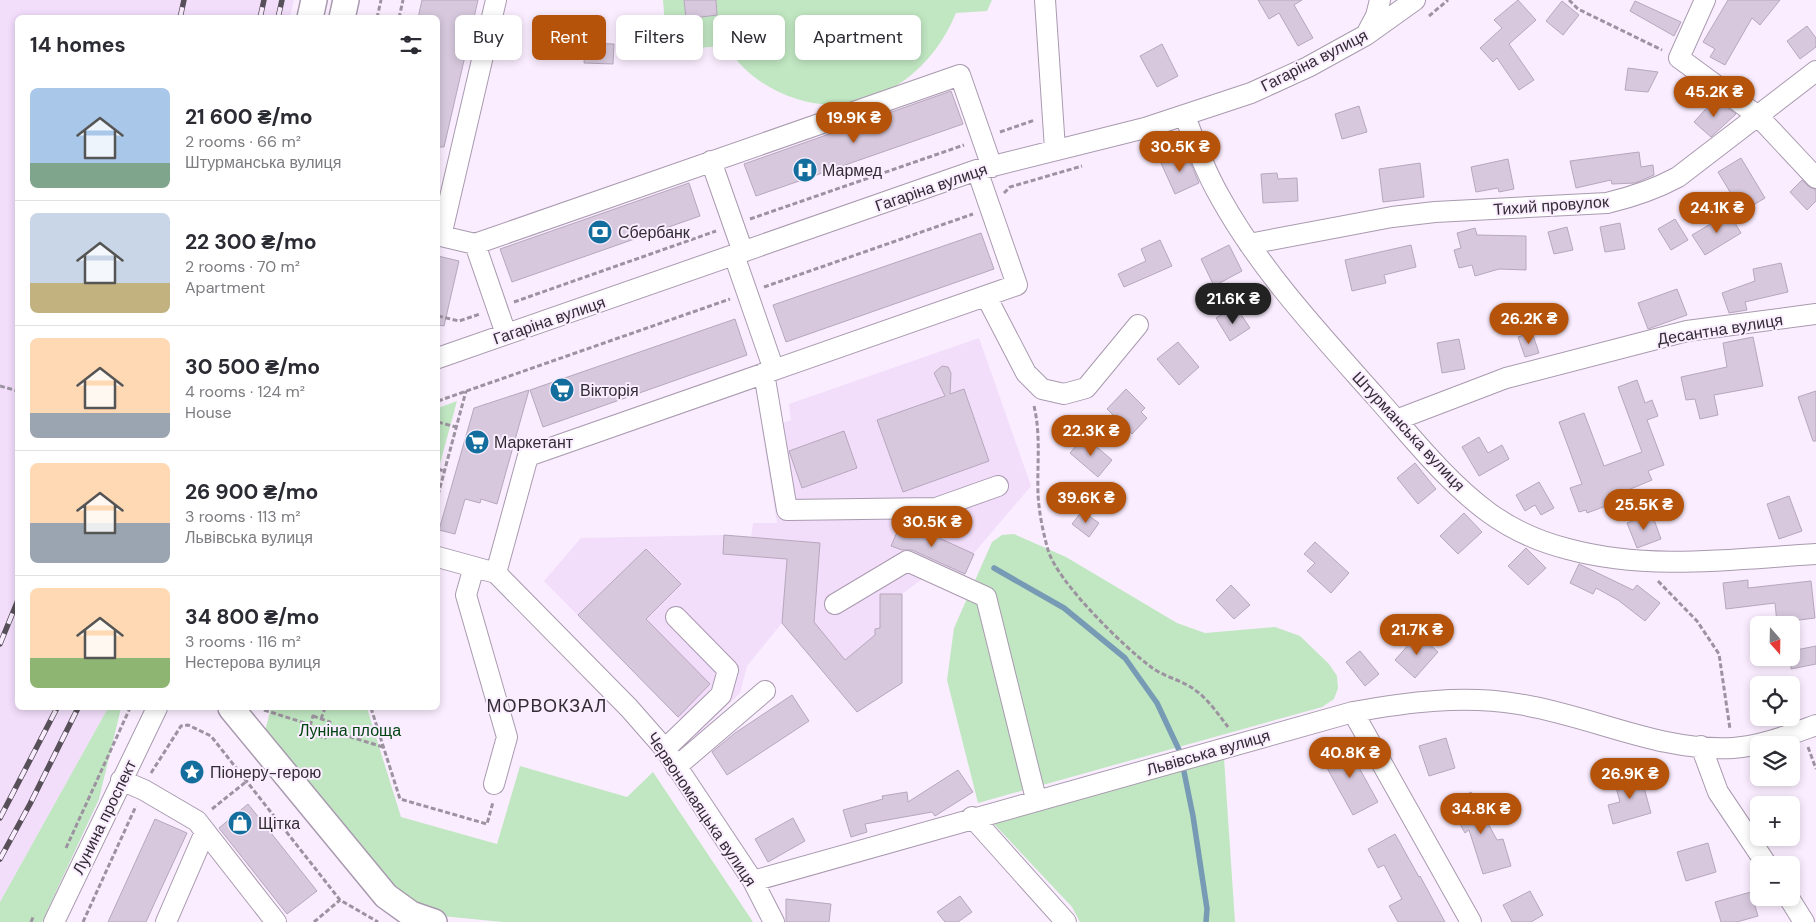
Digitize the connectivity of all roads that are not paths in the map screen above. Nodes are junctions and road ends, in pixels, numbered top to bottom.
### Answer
1 (314, 0) edge
2 (346, 0) edge
3 (496, 0) edge
4 (1045, 0) edge
5 (1380, 0) edge
6 (1415, 0) edge
7 (1705, 0) edge
8 (311, 15) edge
9 (343, 15) edge
10 (1366, 35) junction
11 (1816, 71) edge
12 (1184, 116) junction
13 (1758, 116) junction
14 (1055, 150) junction
15 (711, 161) junction
16 (984, 168) junction
17 (1816, 178) edge
18 (475, 244) junction
19 (1249, 244) junction
20 (738, 253) junction
21 (986, 296) junction
22 (1816, 314) edge
23 (1138, 325) dead end
24 (506, 334) junction
25 (440, 357) edge
26 (769, 372) junction
27 (1396, 420) junction
28 (998, 486) dead end
29 (1816, 554) edge
30 (440, 558) edge
31 (474, 567) junction
32 (496, 573) junction
33 (835, 604) dead end
34 (676, 617) dead end
35 (765, 691) dead end
36 (158, 710) edge
37 (233, 710) edge
38 (1353, 712) junction
39 (1816, 725) edge
40 (1701, 746) junction
41 (665, 749) junction
42 (676, 767) junction
43 (121, 780) junction
44 (494, 784) dead end
45 (1036, 799) junction
46 (972, 817) junction
47 (201, 827) junction
48 (1761, 856) edge
49 (753, 881) junction
50 (1794, 906) edge
51 (54, 922) edge
52 (166, 922) edge
53 (276, 922) edge
54 (434, 922) edge
55 (774, 922) edge
56 (1066, 922) edge
57 (1471, 922) edge
58 (1804, 922) edge

1 - 8 main road
2 - 9 main road
3 - 18 street
4 - 14 street
5 - 10 street
6 - 10 street, Гагаріна вулиця
7 - 13 street
10 - 12 street, Гагаріна вулиця
11 - 13 street, Тихий провулок
12 - 14 street, Гагаріна вулиця
12 - 19 street, Штурманська вулиця
13 - 17 street
13 - 19 street, Тихий провулок
14 - 16 street, Гагаріна вулиця
15 - 16 street
15 - 18 street
15 - 20 street
16 - 20 street, Гагаріна вулиця
16 - 21 street
18 - 24 street
19 - 27 street, Штурманська вулиця
20 - 24 street, Гагаріна вулиця
20 - 26 street
21 - 23 street
21 - 26 street
22 - 27 street, Десантна вулиця
24 - 25 street, Гагаріна вулиця
26 - 28 street
26 - 32 street
27 - 29 street, Штурманська вулиця
30 - 31 street
31 - 32 street
31 - 44 street
32 - 41 street, Червономаяцька вулиця
33 - 45 street
34 - 41 street
35 - 42 street
36 - 43 street, Лунина проспект
37 - 54 main road
38 - 40 street, Львівська вулиця
38 - 45 street, Львівська вулиця
38 - 57 street
39 - 40 street, Львівська вулиця
40 - 48 street
41 - 42 street, Червономаяцька вулиця
42 - 49 street, Червономаяцька вулиця
43 - 47 street
43 - 51 street, Лунина проспект
45 - 46 street, Львівська вулиця
46 - 49 street, Львівська вулиця
46 - 56 street
47 - 52 street
47 - 53 street
49 - 55 street, Червономаяцька вулиця
50 - 58 street

